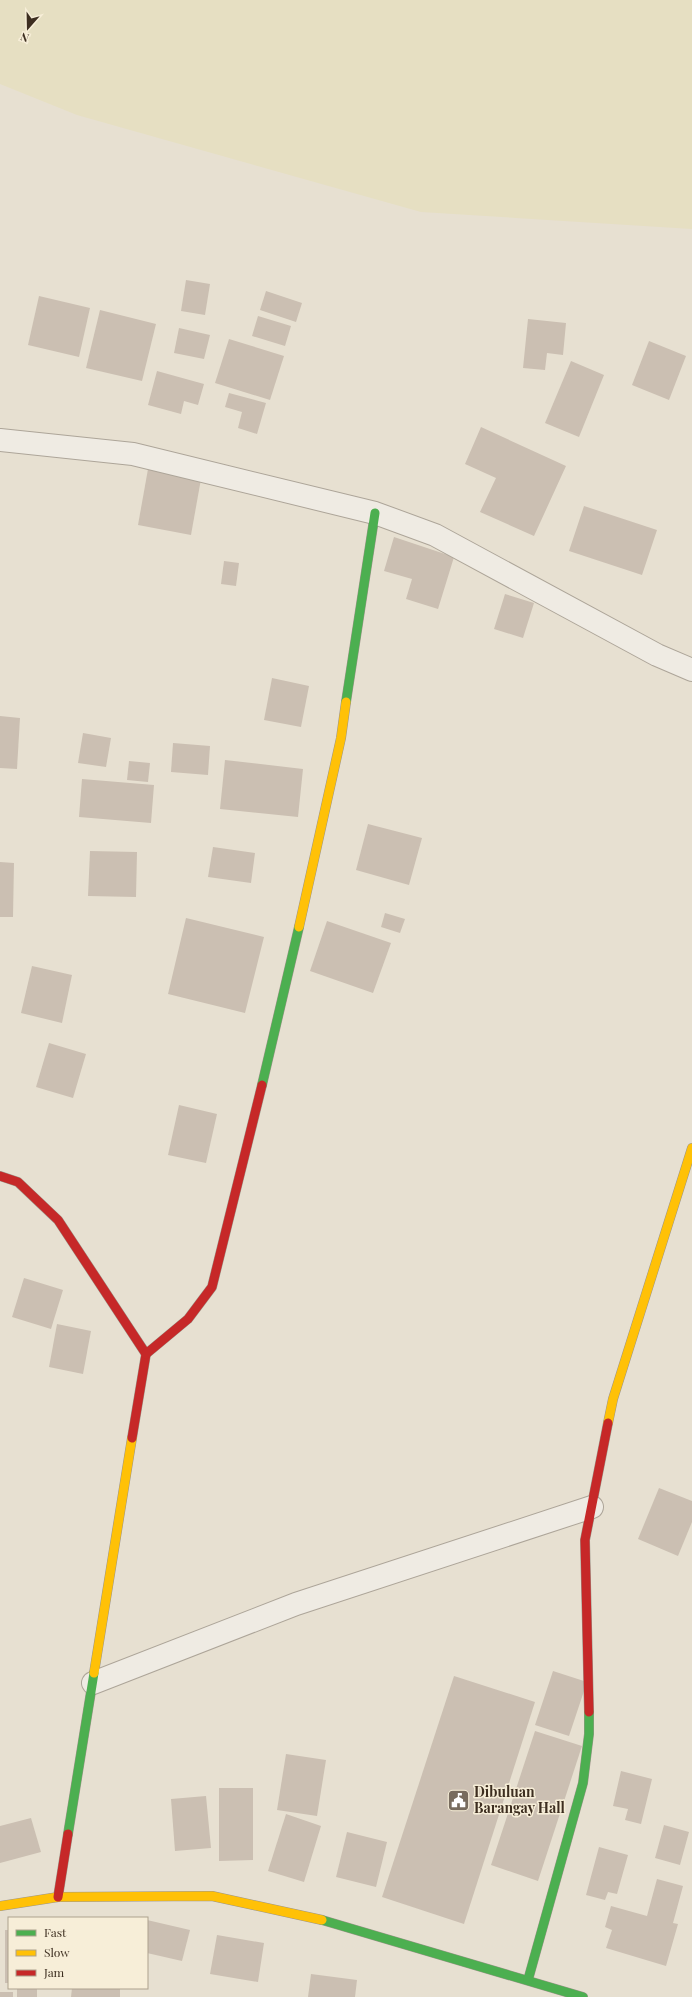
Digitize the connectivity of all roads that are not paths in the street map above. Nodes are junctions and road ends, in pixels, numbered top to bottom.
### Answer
1 (0, 440) edge
2 (375, 513) junction
3 (692, 670) edge
4 (691, 1152) edge
5 (0, 1176) edge
6 (146, 1354) junction
7 (592, 1507) junction
8 (93, 1683) junction
9 (58, 1897) junction
10 (0, 1906) edge
11 (528, 1980) junction
12 (583, 1997) edge

1 - 2 street
2 - 3 street
2 - 6 street
4 - 7 street
5 - 6 street
6 - 8 street
7 - 8 street
7 - 11 street
8 - 9 street
9 - 10 street
9 - 11 street
11 - 12 street

